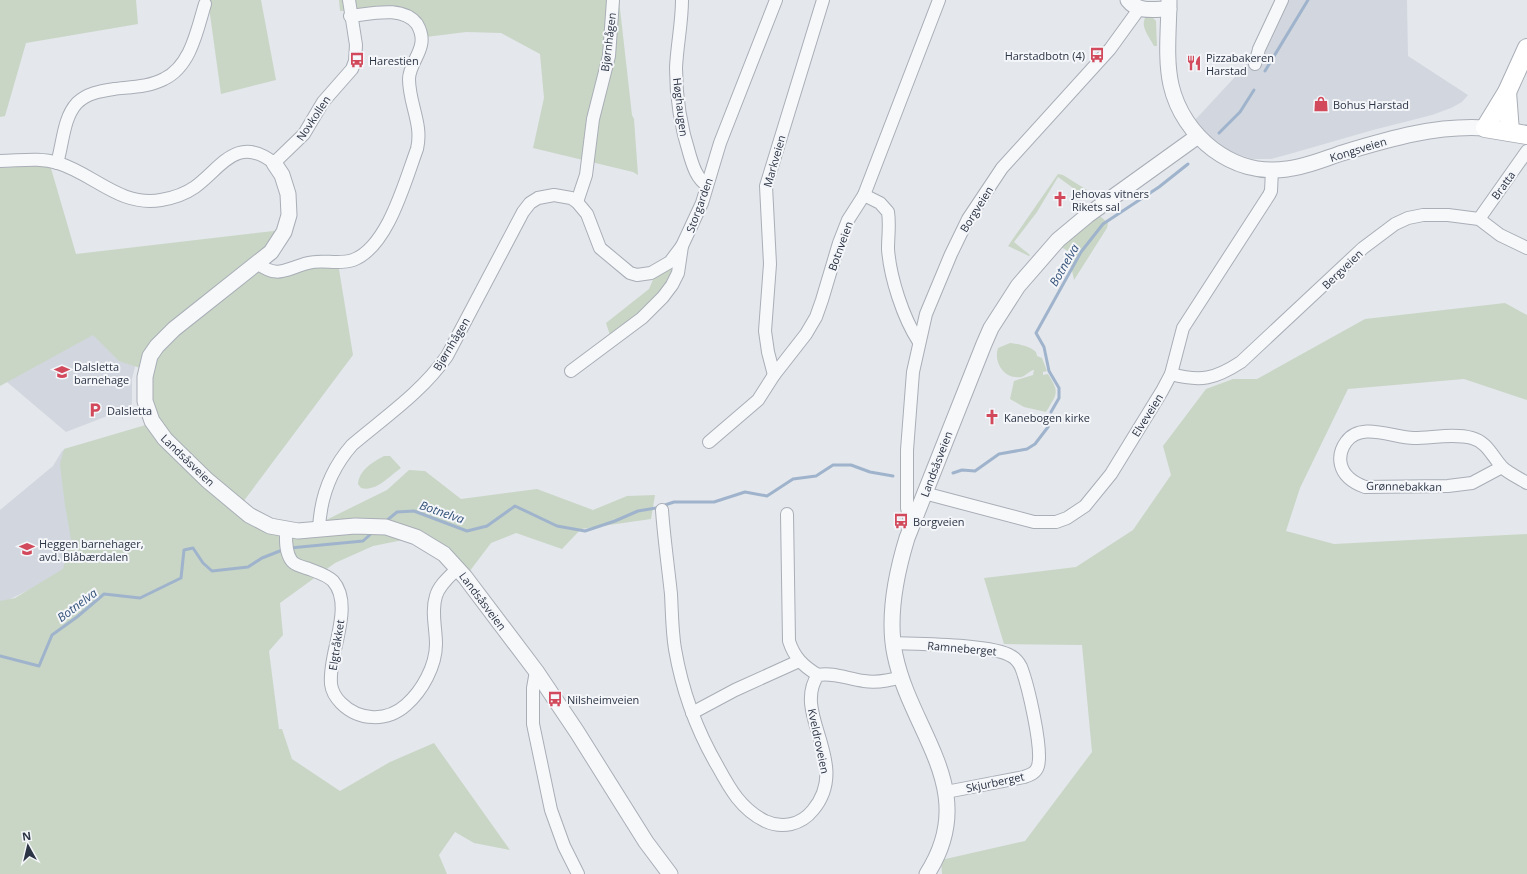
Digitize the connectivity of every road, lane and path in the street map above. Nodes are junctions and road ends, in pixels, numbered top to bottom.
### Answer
1 (349, 0) edge
2 (613, 0) edge
3 (682, 0) edge
4 (776, 0) edge
5 (823, 0) edge
6 (939, 0) edge
7 (1282, 0) edge
8 (205, 4) dead end
9 (1134, 5) edge
10 (1169, 5) edge
11 (350, 16) junction
12 (1527, 48) edge
13 (1254, 64) dead end
14 (1507, 92) junction
15 (1485, 128) junction
16 (1518, 133) edge
17 (1198, 136) junction
18 (1527, 151) edge
19 (0, 161) edge
20 (57, 162) junction
21 (274, 163) junction
22 (1272, 170) junction
23 (707, 185) junction
24 (864, 195) junction
25 (577, 202) junction
26 (1478, 219) junction
27 (682, 246) junction
28 (1527, 248) edge
29 (257, 263) junction
30 (919, 342) junction
31 (571, 371) dead end
32 (1171, 374) junction
33 (774, 375) junction
34 (709, 442) dead end
35 (1502, 467) junction
36 (1527, 484) edge
37 (924, 493) junction
38 (662, 510) dead end
39 (787, 514) dead end
40 (911, 526) junction
41 (286, 530) junction
42 (318, 530) junction
43 (458, 568) junction
44 (893, 643) junction
45 (799, 661) junction
46 (536, 671) junction
47 (818, 675) junction
48 (901, 677) junction
49 (1028, 694) joint
50 (692, 713) junction
51 (946, 792) junction
52 (578, 874) edge
53 (670, 874) edge
54 (927, 874) edge

1 - 11 street, Novkollen
2 - 25 street, Bjørnhågen
3 - 23 street, Høghaugen
4 - 23 street, Storgarden
5 - 33 street, Markveien
6 - 24 street, Botnveien
7 - 13 street
8 - 20 street
9 - 10 street
9 - 30 street, Borgveien
10 - 17 street, Kongsveien
11 - 21 street, Novkollen
11 - 29 street
12 - 14 main road
14 - 15 main road
14 - 16 main road
15 - 16 main road, Kongsveien
15 - 22 street, Kongsveien
17 - 22 street, Kongsveien
17 - 37 street, Landsåsveien
18 - 26 street, Bratta
19 - 20 street
20 - 21 street
21 - 29 street, Landsåsveien
22 - 32 street, Elveveien
23 - 27 street, Storgarden
24 - 30 street
24 - 33 street, Botnveien
25 - 27 street
25 - 42 street, Bjørnhågen
26 - 28 street, Bergveien
26 - 32 street, Bergveien
27 - 31 street, Storgarden
29 - 41 street, Landsåsveien
30 - 40 street, Borgveien
32 - 37 street, Elveveien
33 - 34 street, Botnveien
35 - 35 street, Grønnebakkan
35 - 36 street, Grønnebakkan
37 - 40 street, Landsåsveien
38 - 50 street, Kveldroveien
39 - 45 street
40 - 44 street, Landsåsveien
41 - 42 street, Landsåsveien
41 - 43 street, Elgtråkket
42 - 43 street, Landsåsveien
43 - 46 street, Landsåsveien
44 - 48 street, Landsåsveien
44 - 49 street, Ramneberget
45 - 47 street
45 - 50 street
46 - 52 street
46 - 53 street, Landsåsveien
47 - 48 street
47 - 50 street, Kveldroveien
48 - 51 street, Landsåsveien
49 - 51 street, Skjurberget
51 - 54 street, Landsåsveien

